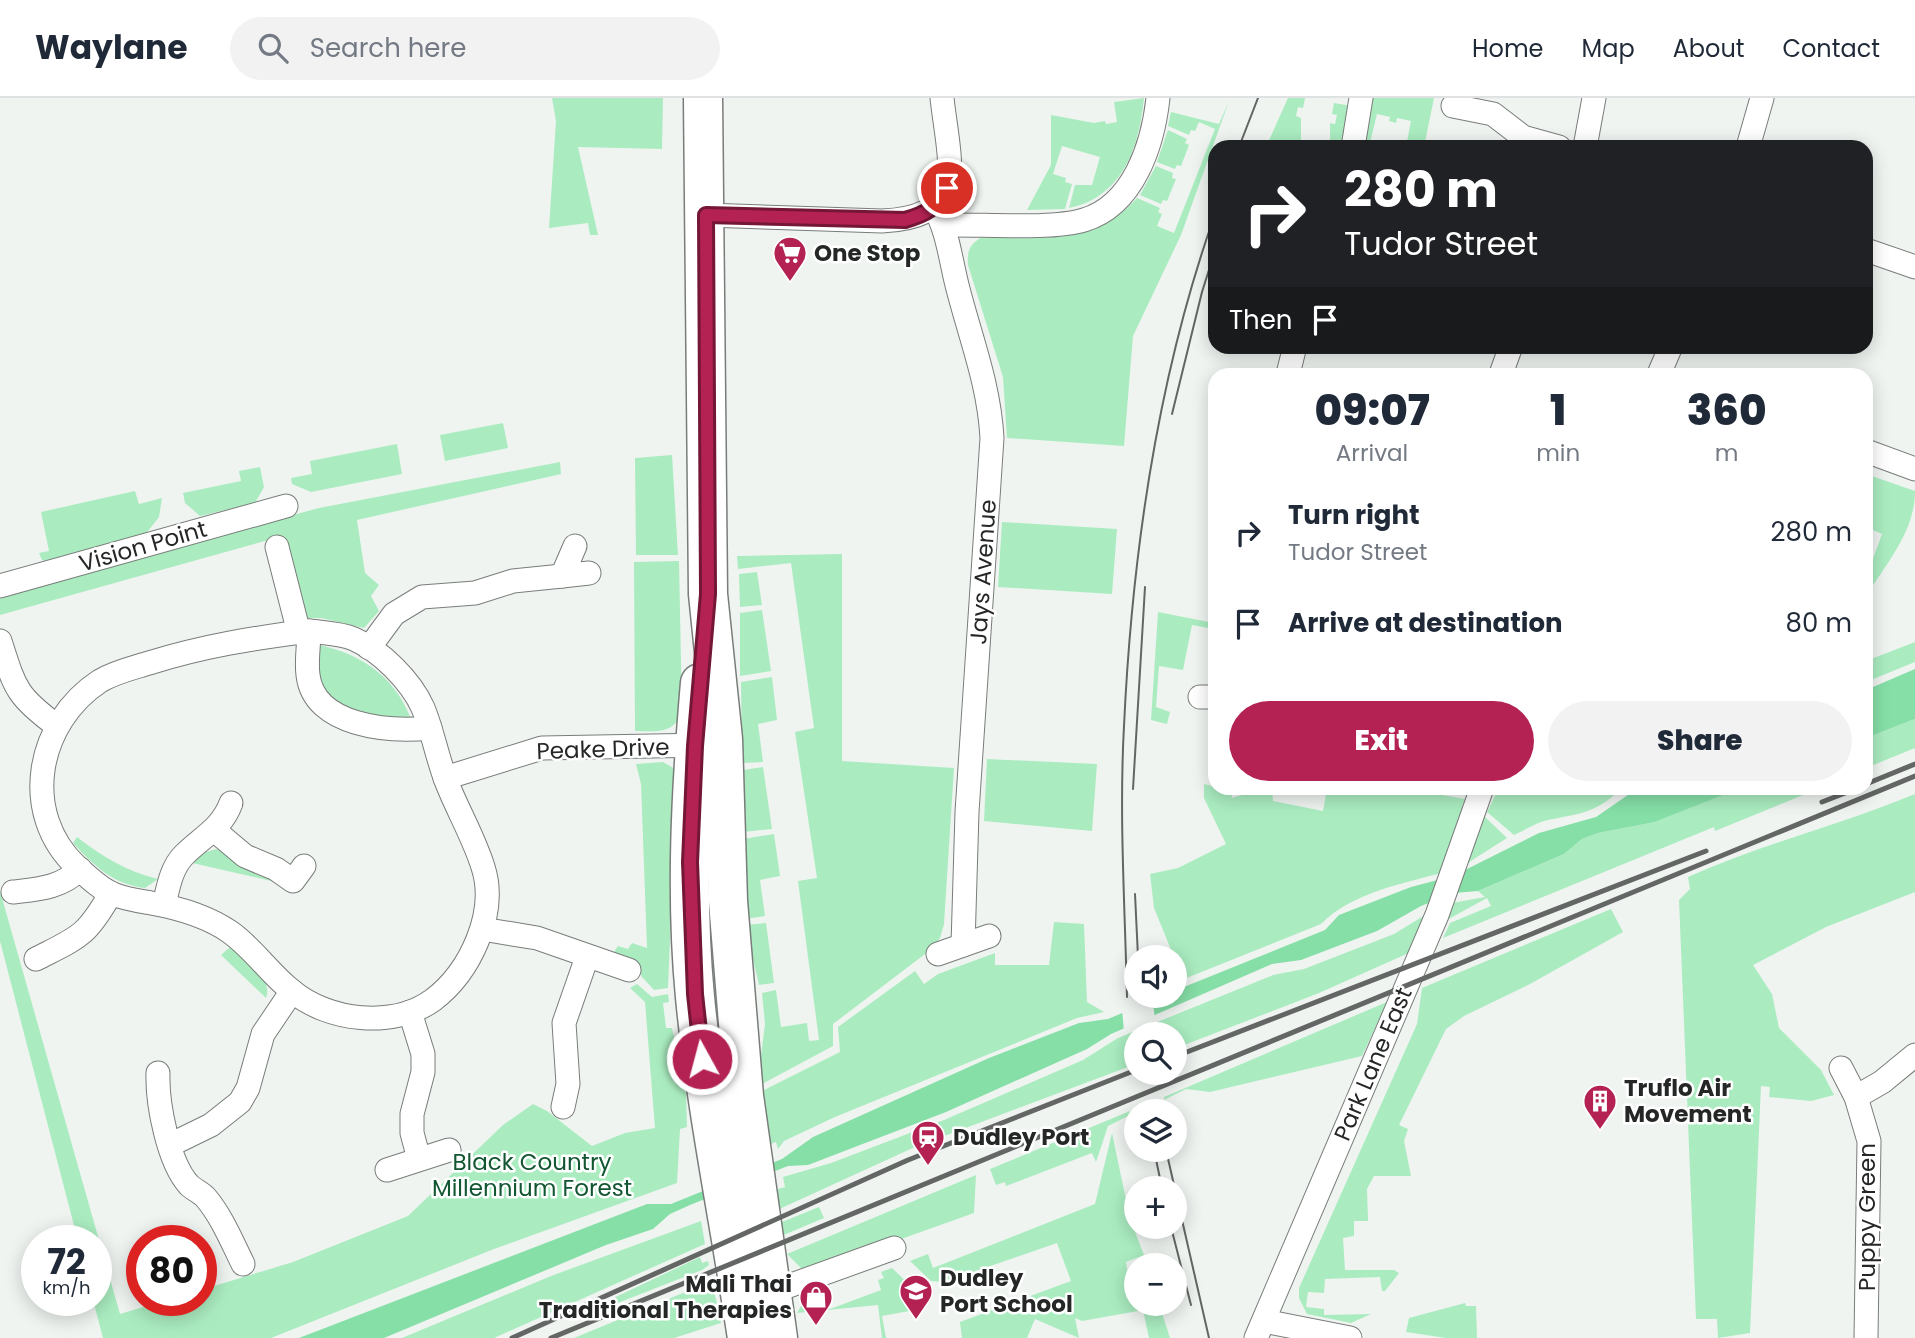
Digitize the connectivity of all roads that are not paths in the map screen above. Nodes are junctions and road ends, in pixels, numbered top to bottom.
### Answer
1 (703, 98) edge
2 (942, 98) edge
3 (1158, 98) edge
4 (1361, 98) edge
5 (1594, 98) edge
6 (1762, 98) edge
7 (1452, 110) edge
8 (1354, 140) edge
9 (1534, 140) edge
10 (1586, 140) edge
11 (1750, 140) edge
12 (706, 215) junction
13 (939, 216) junction
14 (1873, 252) edge
15 (1915, 267) edge
16 (1873, 454) edge
17 (1915, 469) edge
18 (286, 506) dead end
19 (575, 546) dead end
20 (277, 547) dead end
21 (590, 573) dead end
22 (562, 576) junction
23 (0, 586) edge
24 (304, 632) junction
25 (0, 641) edge
26 (369, 648) junction
27 (57, 726) junction
28 (430, 729) junction
29 (709, 742) junction
30 (445, 778) junction
31 (1480, 795) edge
32 (231, 803) dead end
33 (214, 830) junction
34 (304, 866) dead end
35 (80, 869) junction
36 (13, 892) dead end
37 (111, 893) junction
38 (164, 905) junction
39 (482, 929) junction
40 (989, 936) dead end
41 (963, 945) junction
42 (938, 954) dead end
43 (587, 957) junction
44 (36, 959) dead end
45 (629, 970) dead end
46 (292, 991) junction
47 (410, 1012) junction
48 (1915, 1055) edge
49 (1841, 1068) dead end
50 (159, 1073) dead end
51 (1856, 1097) junction
52 (563, 1107) dead end
53 (170, 1145) junction
54 (449, 1150) dead end
55 (419, 1160) junction
56 (387, 1170) dead end
57 (894, 1248) dead end
58 (243, 1264) dead end
59 (756, 1297) junction
60 (1260, 1330) edge
61 (747, 1338) edge
62 (778, 1338) edge
63 (1350, 1338) edge
64 (1866, 1338) edge

1 - 12 highway
2 - 13 street
3 - 13 street
4 - 8 street
5 - 10 street
6 - 11 street
7 - 9 street
12 - 13 street
12 - 29 highway
13 - 41 street, Jays Avenue
14 - 15 street
16 - 17 street
18 - 23 street, Vision Point
19 - 22 street
20 - 24 street
21 - 22 street
22 - 26 street
24 - 26 street
24 - 27 street
24 - 28 street
25 - 27 street
26 - 28 street
27 - 35 street
28 - 30 street
29 - 30 street, Peake Drive
29 - 59 highway
29 - 59 highway
30 - 39 street
31 - 60 street, Park Lane East
32 - 33 street
33 - 34 street
33 - 38 street
35 - 36 street
35 - 37 street
37 - 38 street
37 - 44 street
38 - 46 street
39 - 43 street
39 - 47 street
40 - 41 street
41 - 42 street
43 - 45 street
43 - 52 street
46 - 47 street
46 - 53 street
47 - 55 street
48 - 51 street
49 - 51 street, Puppy Green
50 - 53 street
51 - 64 street, Puppy Green
53 - 58 street
54 - 55 street
55 - 56 street
57 - 59 street
59 - 61 highway
59 - 62 highway
60 - 63 street

